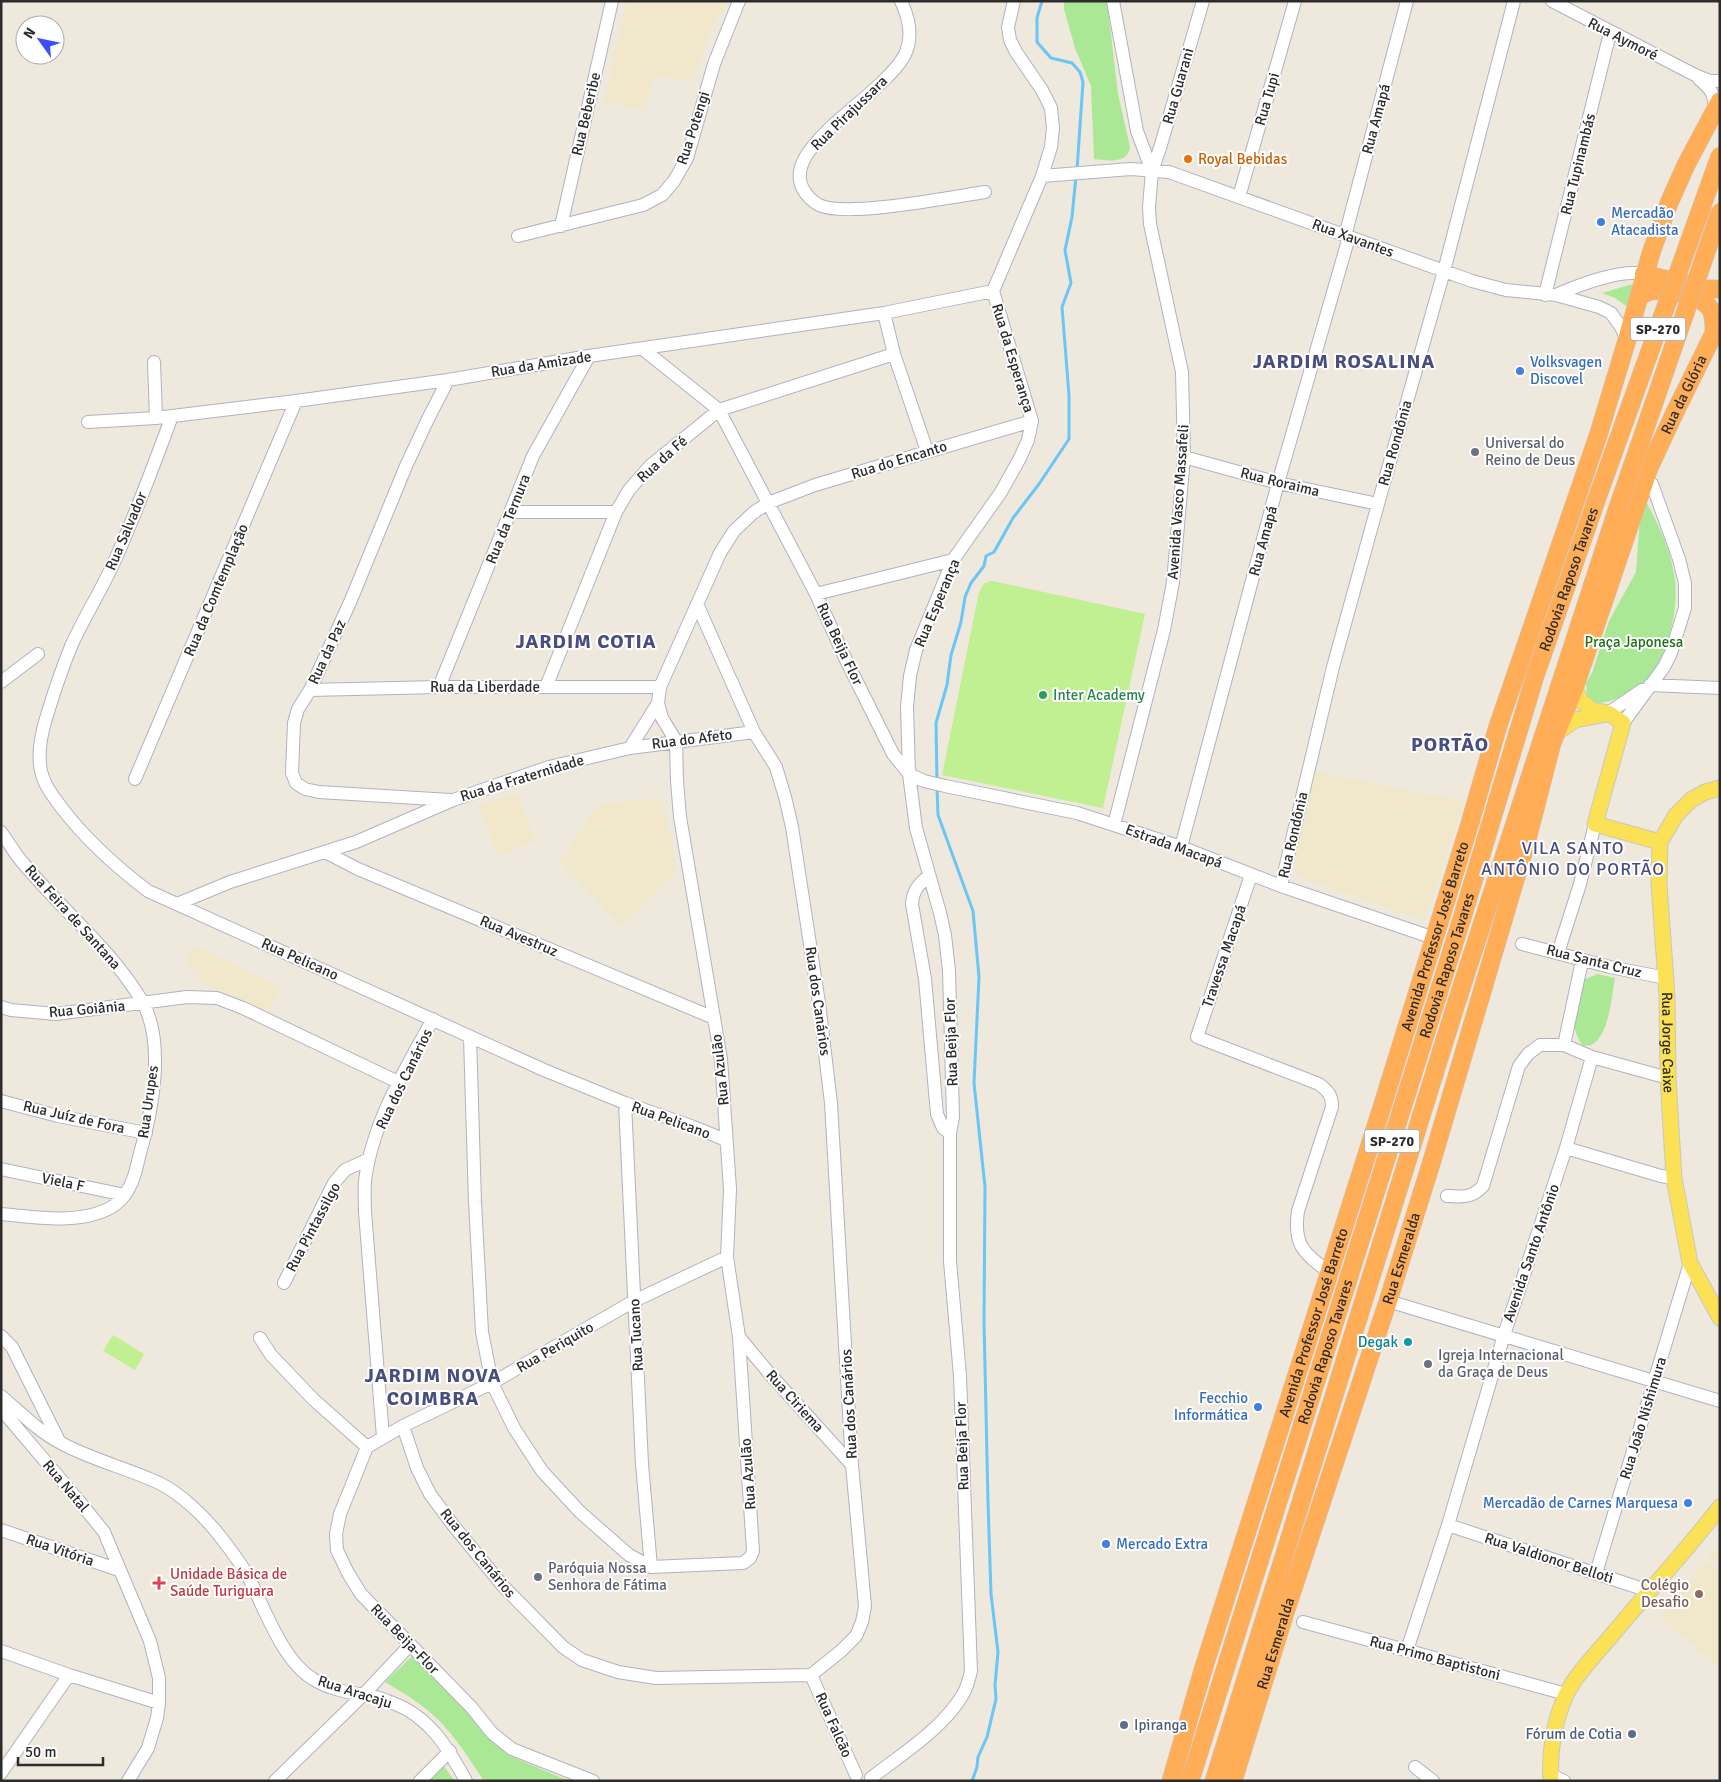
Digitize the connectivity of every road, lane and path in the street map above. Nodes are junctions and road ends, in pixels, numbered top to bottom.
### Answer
1 (612, 1) edge
2 (739, 1) edge
3 (901, 1) edge
4 (1014, 1) edge
5 (1113, 1) edge
6 (1203, 1) edge
7 (1294, 1) edge
8 (1407, 1) edge
9 (1514, 1) edge
10 (1552, 1) edge
11 (1610, 33) junction
12 (1695, 75) junction
13 (1720, 81) edge
14 (1717, 105) edge
15 (1720, 156) edge
16 (1152, 171) junction
17 (1042, 176) junction
18 (985, 192) dead end
19 (1239, 197) junction
20 (1720, 212) edge
21 (561, 226) junction
22 (518, 236) dead end
23 (1347, 237) junction
24 (1651, 253) junction
25 (1444, 271) junction
26 (1644, 274) junction
27 (1668, 279) junction
28 (1720, 289) edge
29 (993, 291) junction
30 (1551, 295) junction
31 (1639, 296) junction
32 (884, 313) junction
33 (1717, 327) edge
34 (1627, 340) junction
35 (644, 350) junction
36 (894, 354) junction
37 (589, 356) junction
38 (154, 362) dead end
39 (448, 380) junction
40 (296, 401) junction
41 (720, 410) junction
42 (172, 416) junction
43 (156, 418) junction
44 (1032, 421) junction
45 (88, 422) dead end
46 (927, 451) junction
47 (1184, 457) junction
48 (1651, 476) junction
49 (1278, 483) junction
50 (768, 503) junction
51 (1378, 504) junction
52 (512, 512) junction
53 (616, 512) junction
54 (953, 560) junction
55 (816, 594) junction
56 (697, 604) junction
57 (73, 643) joint
58 (38, 654) dead end
59 (1, 682) edge
60 (1650, 684) junction
61 (439, 686) junction
62 (546, 687) junction
63 (660, 687) junction
64 (1720, 688) edge
65 (1574, 689) junction
66 (310, 690) junction
67 (658, 703) junction
68 (1608, 713) junction
69 (1623, 723) junction
70 (754, 732) junction
71 (1556, 733) junction
72 (676, 741) junction
73 (630, 748) junction
74 (909, 774) junction
75 (135, 779) dead end
76 (1720, 788) edge
77 (452, 800) junction
78 (1595, 824) junction
79 (1114, 825) junction
80 (1, 832) edge
81 (356, 842) junction
82 (1660, 842) junction
83 (1181, 847) junction
84 (325, 852) junction
85 (358, 869) junction
86 (929, 875) junction
87 (1251, 875) junction
88 (1281, 886) junction
89 (177, 904) junction
90 (1434, 938) junction
91 (1522, 944) dead end
92 (1558, 953) junction
93 (1582, 961) junction
94 (1666, 978) junction
95 (142, 1003) junction
96 (1, 1007) edge
97 (714, 1018) junction
98 (433, 1019) junction
99 (470, 1037) junction
100 (1564, 1045) junction
101 (1592, 1057) junction
102 (1668, 1078) junction
103 (398, 1082) junction
104 (1, 1101) edge
105 (625, 1103) junction
106 (146, 1133) junction
107 (950, 1133) junction
108 (726, 1140) junction
109 (1566, 1148) junction
110 (369, 1159) junction
111 (1431, 1164) junction
112 (1, 1169) edge
113 (1674, 1178) junction
114 (125, 1195) junction
115 (1447, 1196) dead end
116 (1, 1214) edge
117 (727, 1257) junction
118 (1690, 1263) junction
119 (1330, 1273) junction
120 (284, 1283) dead end
121 (634, 1301) junction
122 (1388, 1301) junction
123 (1720, 1318) edge
124 (1504, 1335) junction
125 (1, 1336) edge
126 (739, 1337) junction
127 (260, 1338) dead end
128 (1347, 1356) junction
129 (1654, 1382) junction
130 (492, 1383) junction
131 (1, 1396) edge
132 (1720, 1401) edge
133 (1, 1408) edge
134 (403, 1426) junction
135 (383, 1437) junction
136 (60, 1443) junction
137 (366, 1447) junction
138 (852, 1465) junction
139 (1720, 1506) edge
140 (1448, 1525) junction
141 (1, 1530) edge
142 (652, 1567) junction
143 (119, 1570) junction
144 (1596, 1573) junction
145 (1649, 1591) junction
146 (1303, 1622) dead end
147 (410, 1645) junction
148 (1, 1650) edge
149 (1406, 1650) junction
150 (69, 1675) junction
151 (811, 1676) junction
152 (1566, 1694) junction
153 (362, 1696) junction
154 (159, 1703) junction
155 (450, 1751) junction
156 (1414, 1767) dead end
157 (1, 1772) edge
158 (854, 1778) edge
159 (1555, 1779) edge
160 (871, 1780) edge
161 (128, 1781) edge
162 (275, 1781) edge
163 (420, 1781) edge
164 (466, 1781) edge
165 (593, 1781) edge
166 (1171, 1781) edge
167 (1190, 1781) edge
168 (1214, 1781) edge
169 (1233, 1781) edge
170 (1433, 1781) edge

1 - 21 street, Rua Beberibe
2 - 21 street, Rua Potengi
3 - 18 street, Rua Pirajussara
4 - 17 street, Rua da Esperança
5 - 16 street, Avenida Vasco Massafeli
6 - 16 street, Rua Guarani
7 - 19 street, Rua Tupi
8 - 23 street, Rua Amapá
9 - 25 street, Rua Rondônia
10 - 11 street, Rua Aymoré
11 - 12 street, Rua Aymoré
11 - 30 street, Rua Tupinambás
12 - 13 street
12 - 14 street
14 - 24 highway, Avenida Professor José Barreto
15 - 167 highway, Rodovia Raposo Tavares / SP-270, bridge
16 - 17 street, Rua Xavantes
16 - 19 street, Rua Xavantes
16 - 47 street, Avenida Vasco Massafeli
17 - 29 street, Rua da Esperança
19 - 23 street, Rua Xavantes
20 - 128 highway, Rodovia Raposo Tavares / SP-270, bridge
21 - 22 street, Rua Potengi
23 - 25 street, Rua Xavantes
23 - 49 street, Rua Amapá
24 - 26 highway, Avenida Professor José Barreto
24 - 27 highway
25 - 30 street, Rua Xavantes
25 - 51 street, Rua Rondônia
26 - 27 highway
26 - 30 street, Rua Xavantes
26 - 31 highway, Avenida Professor José Barreto
27 - 28 highway
29 - 32 street, Rua da Amizade
29 - 44 street, Rua da Esperança
30 - 34 street, Rua Xavantes
31 - 33 highway
31 - 34 highway, Avenida Professor José Barreto
32 - 35 street, Rua da Amizade
32 - 36 street
33 - 48 highway, Rua da Glória
34 - 90 highway, Avenida Professor José Barreto
35 - 37 street, Rua da Amizade
35 - 41 street, Rua Beija Flor
36 - 41 street, Rua da Fé
36 - 46 street
37 - 39 street, Rua da Amizade
37 - 52 street, Rua da Ternura
38 - 43 street
39 - 40 street, Rua da Amizade
39 - 66 street, Rua da Paz
40 - 42 street, Rua da Amizade
40 - 75 street, Rua da Comtemplação
41 - 50 street, Rua Beija Flor
41 - 53 street, Rua da Fé
42 - 43 street, Rua da Amizade
42 - 57 street, Rua Salvador
43 - 45 street, Rua da Amizade
44 - 46 street, Rua do Encanto
44 - 54 street, Rua Esperança
46 - 50 street, Rua do Encanto
47 - 49 street, Rua Roraima
47 - 79 street, Avenida Vasco Massafeli
48 - 60 street
48 - 65 highway
49 - 51 street, Rua Roraima
49 - 83 street, Rua Amapá
50 - 55 street, Rua Beija Flor
50 - 56 street
51 - 88 street, Rua Rondônia
52 - 53 street
52 - 61 street, Rua da Ternura
53 - 62 street, Rua da Fé
54 - 55 street
54 - 74 street, Rua Esperança
55 - 74 street, Rua Beija Flor
56 - 63 street
56 - 70 street, Rua dos Canários
57 - 89 street, Rua Pelicano
58 - 59 street
60 - 64 street
60 - 68 street
60 - 69 street
61 - 62 street, Rua da Liberdade
61 - 66 street, Rua da Liberdade
62 - 63 street, Rua da Liberdade
63 - 67 street
65 - 68 main road
65 - 71 highway
66 - 77 street, Rua da Paz
67 - 72 street, Rua Azulão
67 - 73 street
68 - 69 main road
68 - 71 main road
69 - 78 main road
70 - 72 street, Rua do Afeto
70 - 138 street, Rua dos Canários
71 - 111 highway, Rua Esmeralda
72 - 73 street, Rua do Afeto
72 - 97 street, Rua Azulão
73 - 77 street, Rua da Fraternidade
74 - 79 street, Estrada Macapá
74 - 86 street, Rua Beija Flor
76 - 82 main road, Rua Jorge Caixe
77 - 81 street, Rua da Fraternidade
78 - 82 main road
78 - 92 street
79 - 83 street, Estrada Macapá
80 - 95 street, Rua Feira de Santana
81 - 84 street, Rua da Fraternidade
81 - 85 street
82 - 94 main road, Rua Jorge Caixe
83 - 87 street, Estrada Macapá
84 - 85 street, Rua Avestruz
84 - 89 street, Rua da Fraternidade
85 - 97 street, Rua Avestruz
86 - 107 street, Rua Beija Flor
86 - 107 street
87 - 88 street, Estrada Macapá
87 - 119 street, Travessa Macapá
88 - 90 street, Estrada Macapá
89 - 98 street, Rua Pelicano
90 - 119 highway, Avenida Professor José Barreto
91 - 92 street, Rua Santa Cruz
92 - 93 street, Rua Santa Cruz
93 - 94 street, Rua Santa Cruz
93 - 100 street
94 - 102 main road, Rua Jorge Caixe
95 - 96 street, Rua Goiânia
95 - 103 street
95 - 106 street, Rua Urupes
97 - 108 street, Rua Azulão
98 - 99 street, Rua Pelicano
98 - 103 street, Rua dos Canários
99 - 105 street, Rua Pelicano
99 - 130 street, Rua Azulão
100 - 101 street
100 - 115 street
101 - 102 street
101 - 109 street, Avenida Santo Antônio
102 - 113 main road, Rua Jorge Caixe
103 - 110 street, Rua dos Canários
104 - 106 street, Rua Juíz de Fora
105 - 108 street, Rua Pelicano
105 - 121 street, Rua Tucano
106 - 114 street, Rua Urupes
107 - 160 street, Rua Beija Flor
108 - 117 street, Rua Azulão
109 - 113 street
109 - 124 street, Avenida Santo Antônio
110 - 120 street, Rua Pintassilgo
110 - 135 street, Rua dos Canários
111 - 122 highway, Rua Esmeralda
111 - 128 highway
112 - 114 street, Viela F
113 - 118 main road, Rua Jorge Caixe
114 - 116 street, Rua Urupes
117 - 121 street, Rua Periquito
117 - 126 street, Rua Azulão
118 - 123 main road, Rua Jorge Caixe
118 - 129 street, Rua João Nishimura
119 - 166 highway, Avenida Professor José Barreto
121 - 130 street, Rua Periquito
121 - 142 street, Rua Tucano
122 - 124 street
122 - 169 highway, Rua Esmeralda
124 - 129 street
124 - 140 street, Avenida Santo Antônio
125 - 136 street
126 - 138 street, Rua Ciriema
126 - 142 street, Rua Azulão
127 - 137 street
128 - 168 highway, Rodovia Raposo Tavares / SP-270
129 - 132 street
129 - 144 street, Rua João Nishimura
130 - 134 street, Rua Periquito
130 - 142 street, Rua Azulão
131 - 136 street, Rua Aracaju
133 - 143 street, Rua Natal
134 - 135 street, Rua Periquito
134 - 151 street, Rua dos Canários
135 - 137 street
136 - 153 street, Rua Aracaju
137 - 147 street, Rua Beija-Flor
138 - 151 street, Rua dos Canários
139 - 145 main road
140 - 144 street, Rua Valdionor Belloti
140 - 149 street, Avenida Santo Antônio
141 - 143 street, Rua Vitória
143 - 154 street, Rua Natal
144 - 145 street, Rua Valdionor Belloti
145 - 152 main road
146 - 149 street, Rua Primo Baptistoni
147 - 153 street
147 - 165 street, Rua Beija-Flor
148 - 150 street
149 - 152 street, Rua Primo Baptistoni
150 - 154 street
150 - 157 street
151 - 158 street, Rua Falcão
152 - 159 main road
153 - 155 street, Rua Aracaju
153 - 162 street
154 - 161 street, Rua Natal
155 - 163 street
155 - 164 street, Rua Aracaju
156 - 170 street
158 - 160 street

